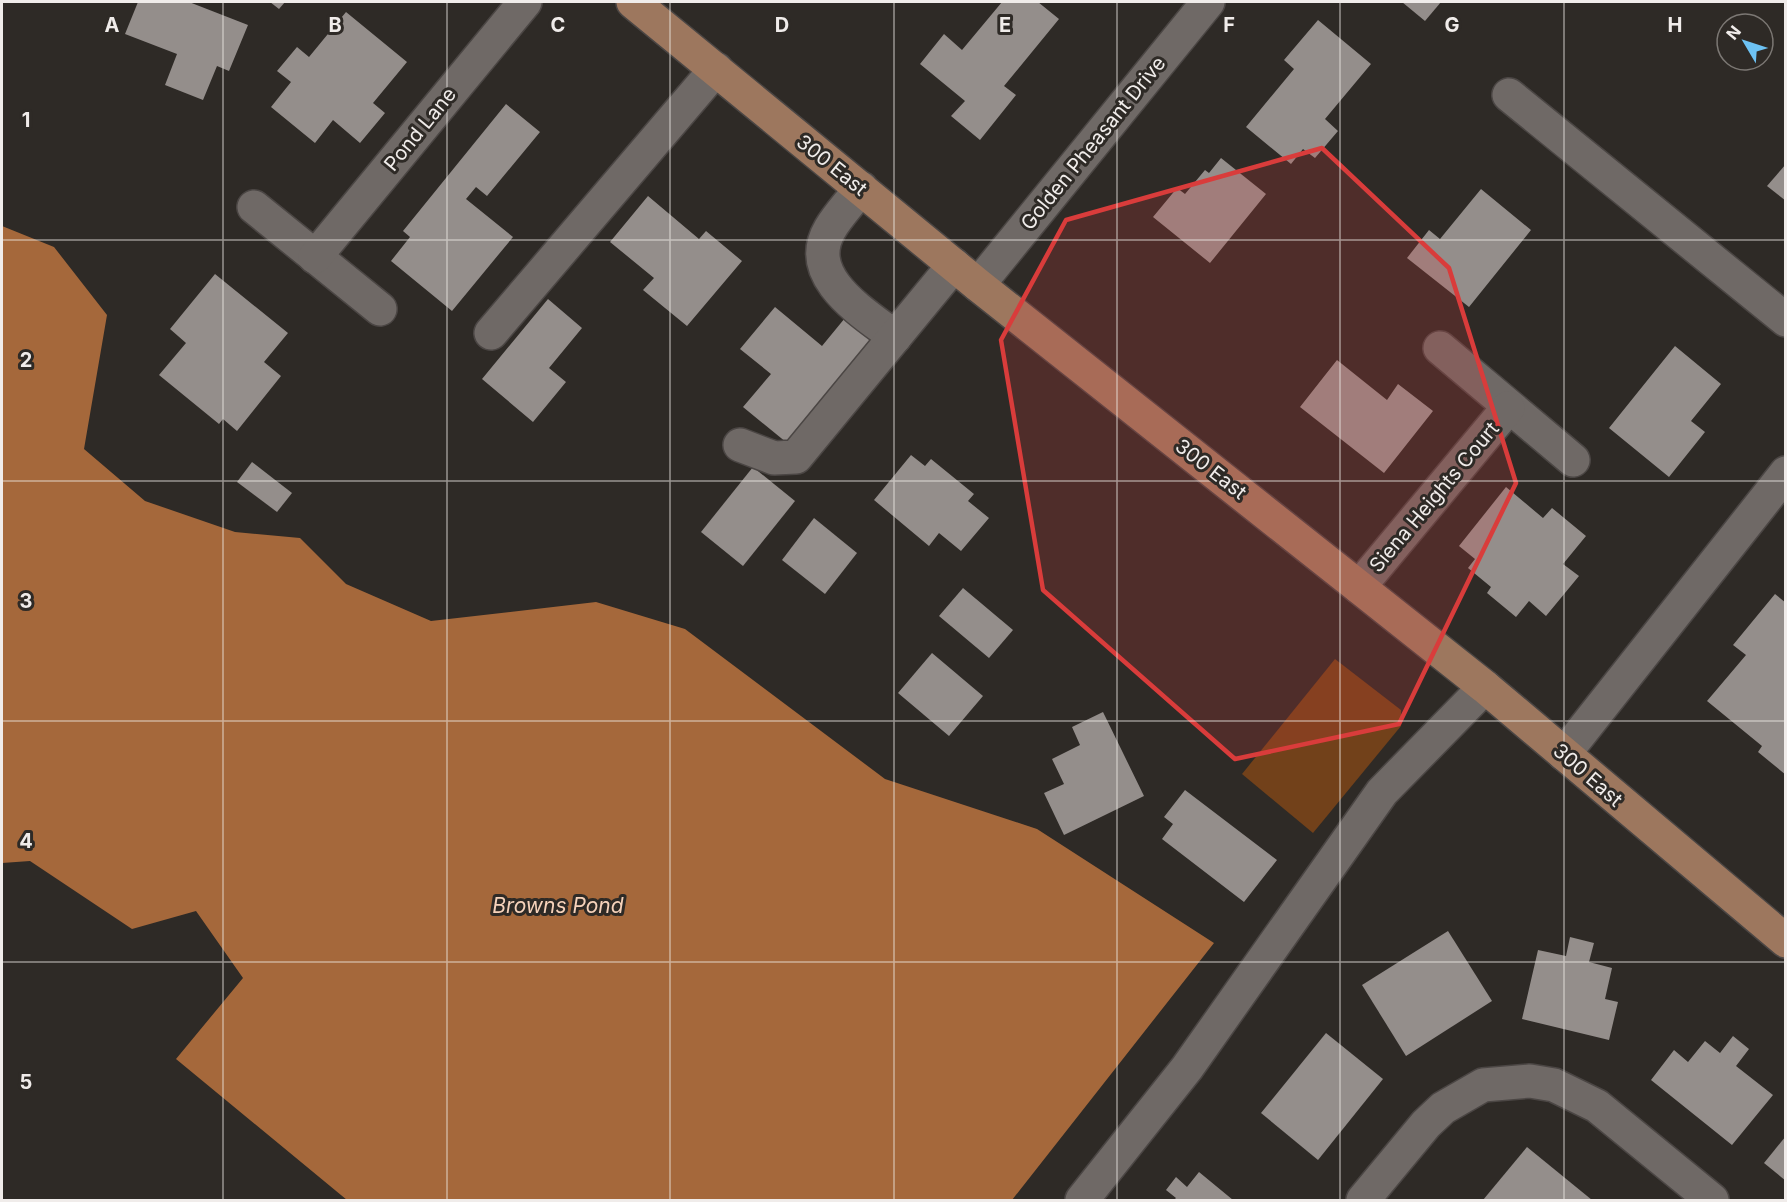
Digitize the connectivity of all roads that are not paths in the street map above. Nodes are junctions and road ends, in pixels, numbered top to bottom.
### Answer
1 (525, 2) edge
2 (633, 2) edge
3 (1208, 2) edge
4 (716, 69) junction
5 (1509, 95) dead end
6 (861, 188) junction
7 (254, 207) dead end
8 (315, 256) junction
9 (966, 275) junction
10 (380, 309) dead end
11 (1785, 320) edge
12 (492, 333) dead end
13 (895, 337) junction
14 (1440, 348) dead end
15 (1508, 408) junction
16 (740, 445) dead end
17 (1573, 460) dead end
18 (1785, 473) edge
19 (1359, 586) junction
20 (1485, 687) junction
21 (1564, 754) junction
22 (1785, 941) edge
23 (1082, 1200) edge
24 (1363, 1200) edge
25 (1712, 1200) edge

1 - 8 street, Pond Lane
2 - 4 main road, 300 East
3 - 9 street, Golden Pheasant Drive
4 - 6 main road, 300 East
4 - 12 street
5 - 11 street
6 - 9 main road, 300 East
6 - 13 street
7 - 8 street
8 - 10 street
9 - 13 street, Golden Pheasant Drive
9 - 19 main road, 300 East
13 - 16 street, Golden Pheasant Drive
14 - 15 street, Siena Heights Court
15 - 17 street, Siena Heights Court
15 - 19 street, Siena Heights Court
18 - 21 street
19 - 20 main road, 300 East
20 - 21 main road, 300 East
20 - 23 street
21 - 22 main road, 300 East
24 - 25 street

